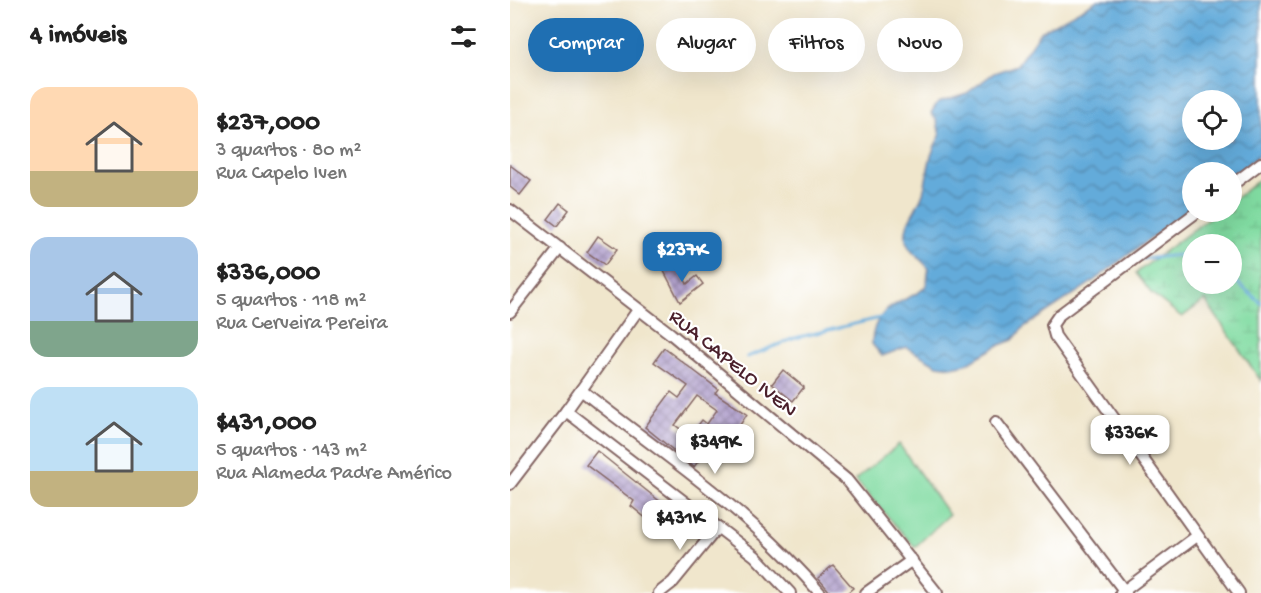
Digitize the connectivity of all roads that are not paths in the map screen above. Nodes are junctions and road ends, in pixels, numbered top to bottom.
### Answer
1 (1261, 163) edge
2 (1242, 177) edge
3 (510, 210) edge
4 (1184, 222) edge
5 (560, 248) junction
6 (511, 309) edge
7 (638, 310) junction
8 (580, 390) junction
9 (566, 411) junction
10 (996, 422) dead end
11 (510, 484) edge
12 (718, 526) junction
13 (1197, 536) junction
14 (912, 560) junction
15 (1124, 592) edge
16 (659, 593) edge
17 (790, 593) edge
18 (820, 593) edge
19 (866, 593) edge
20 (937, 593) edge
21 (1239, 593) edge

1 - 2 street
3 - 5 street, RUA CAPELO IVEN
4 - 13 street
5 - 6 street
5 - 7 street, RUA CAPELO IVEN
7 - 8 street
7 - 14 street, RUA CAPELO IVEN
8 - 9 street
8 - 18 street
9 - 11 street
9 - 12 street
10 - 15 street
12 - 16 street
12 - 17 street
13 - 15 street
13 - 21 street
14 - 19 street
14 - 20 street, RUA CAPELO IVEN

